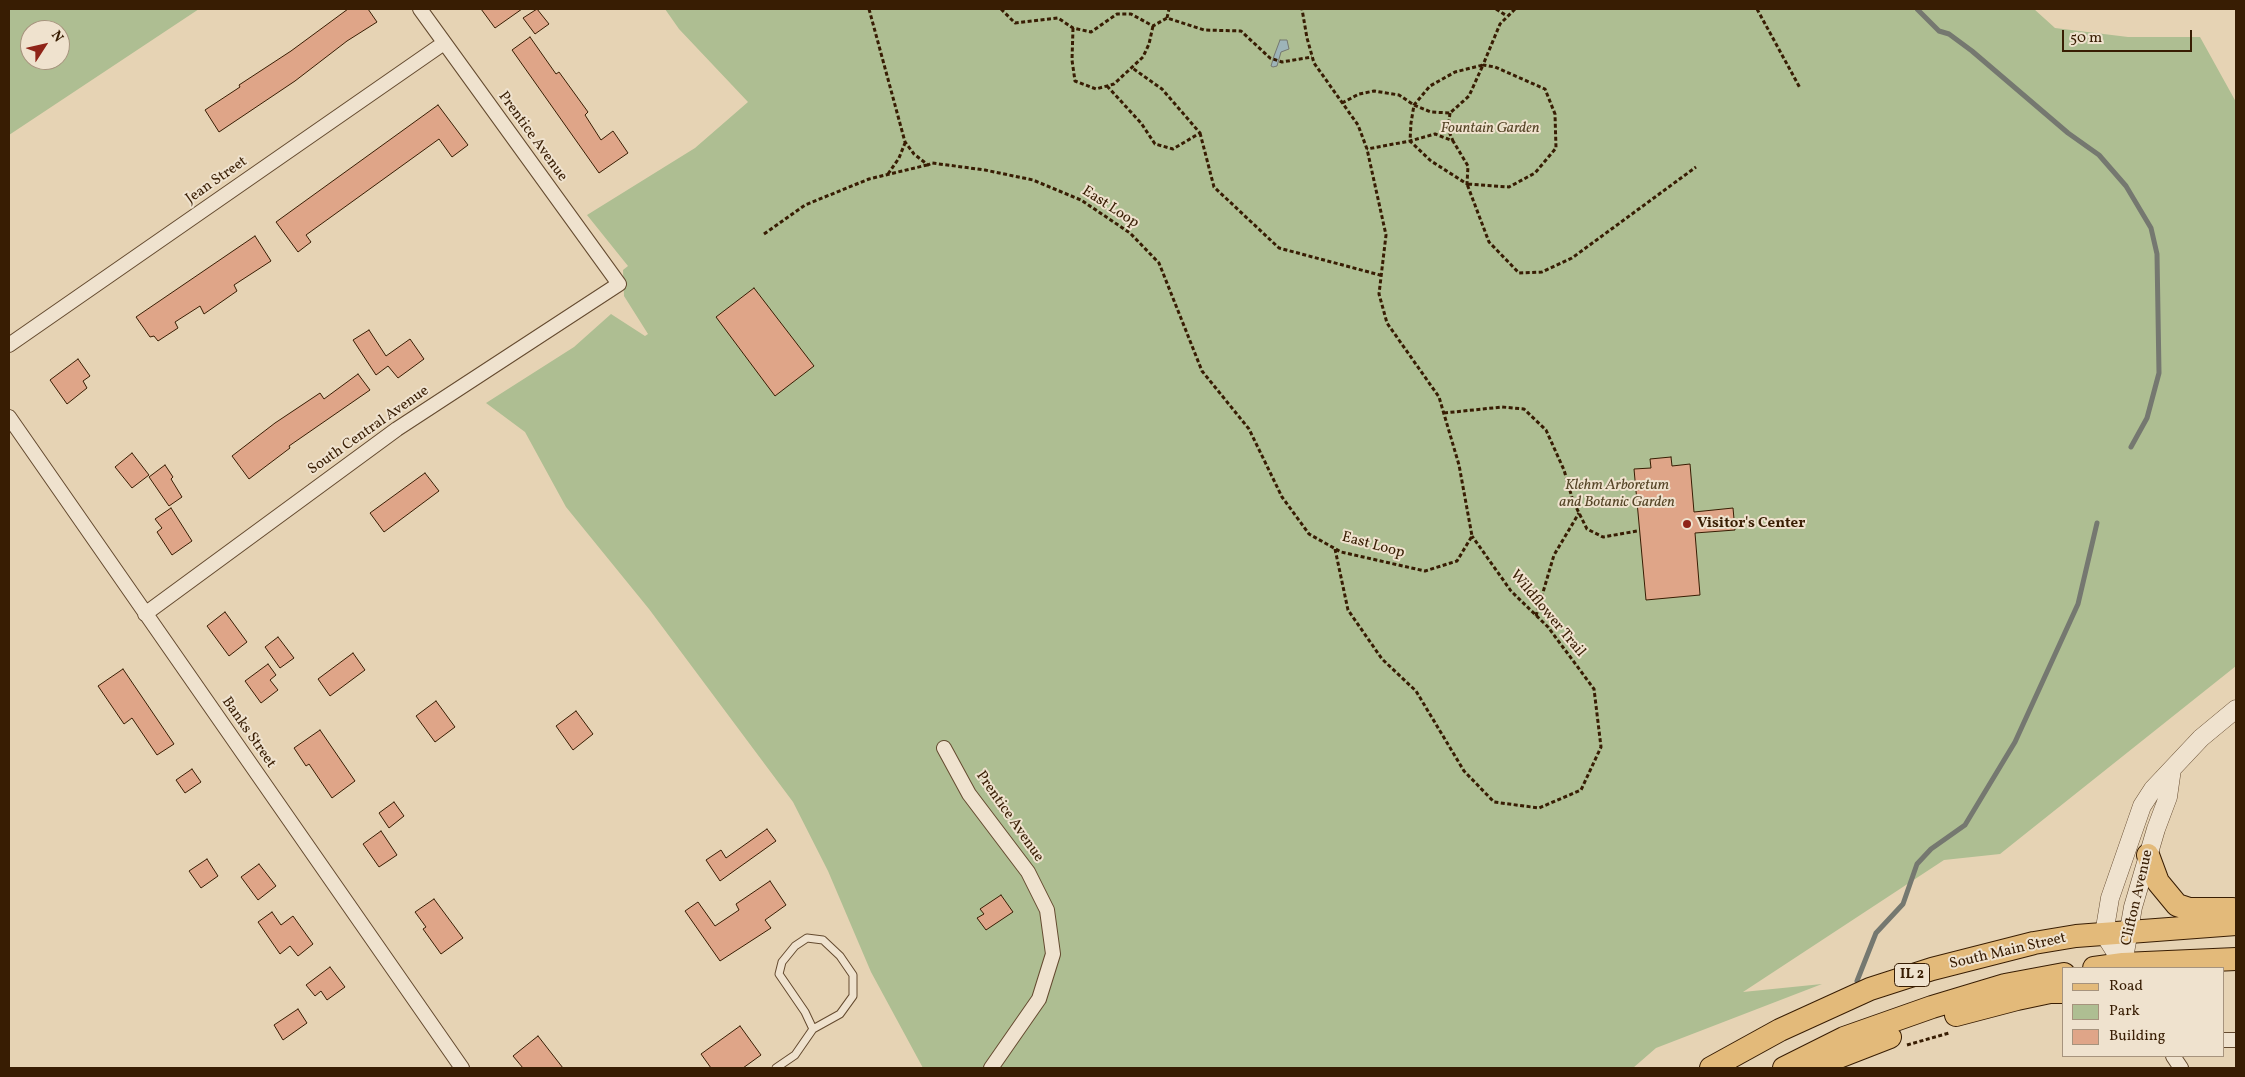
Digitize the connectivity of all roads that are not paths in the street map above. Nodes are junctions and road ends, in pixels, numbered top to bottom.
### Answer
1 (420, 9) edge
2 (444, 43) junction
3 (618, 284) joint
4 (9, 345) edge
5 (9, 417) edge
6 (145, 614) junction
7 (2236, 709) edge
8 (944, 748) dead end
9 (2172, 769) junction
10 (2148, 854) junction
11 (2236, 909) edge
12 (2236, 924) edge
13 (2129, 931) junction
14 (2104, 934) junction
15 (2236, 959) edge
16 (2124, 966) edge
17 (2109, 967) edge
18 (2062, 974) edge
19 (2062, 992) edge
20 (813, 1029) junction
21 (2173, 1057) edge
22 (462, 1068) edge
23 (776, 1068) edge
24 (991, 1068) edge
25 (1711, 1068) edge
26 (1784, 1068) edge
27 (1810, 1068) edge
28 (2181, 1068) edge

1 - 2 street, Prentice Avenue
2 - 3 street, Prentice Avenue
2 - 4 street, Jean Street
3 - 6 street, South Central Avenue
5 - 6 street, Banks Street
6 - 22 street, Banks Street
7 - 9 street, Clifton Avenue
8 - 24 street, Prentice Avenue
9 - 10 street, Clifton Avenue
9 - 14 street, Clifton Avenue
10 - 11 main road
10 - 13 street, Clifton Avenue
12 - 13 main road, South Main Street / IL 2
13 - 14 main road, South Main Street / IL 2
13 - 16 street, Clifton Avenue
14 - 16 street, Clifton Avenue
14 - 25 main road, South Main Street / IL 2
15 - 16 main road
16 - 17 main road
18 - 26 main road, IL 2
19 - 27 main road
20 - 20 lane
20 - 23 lane
21 - 28 street

